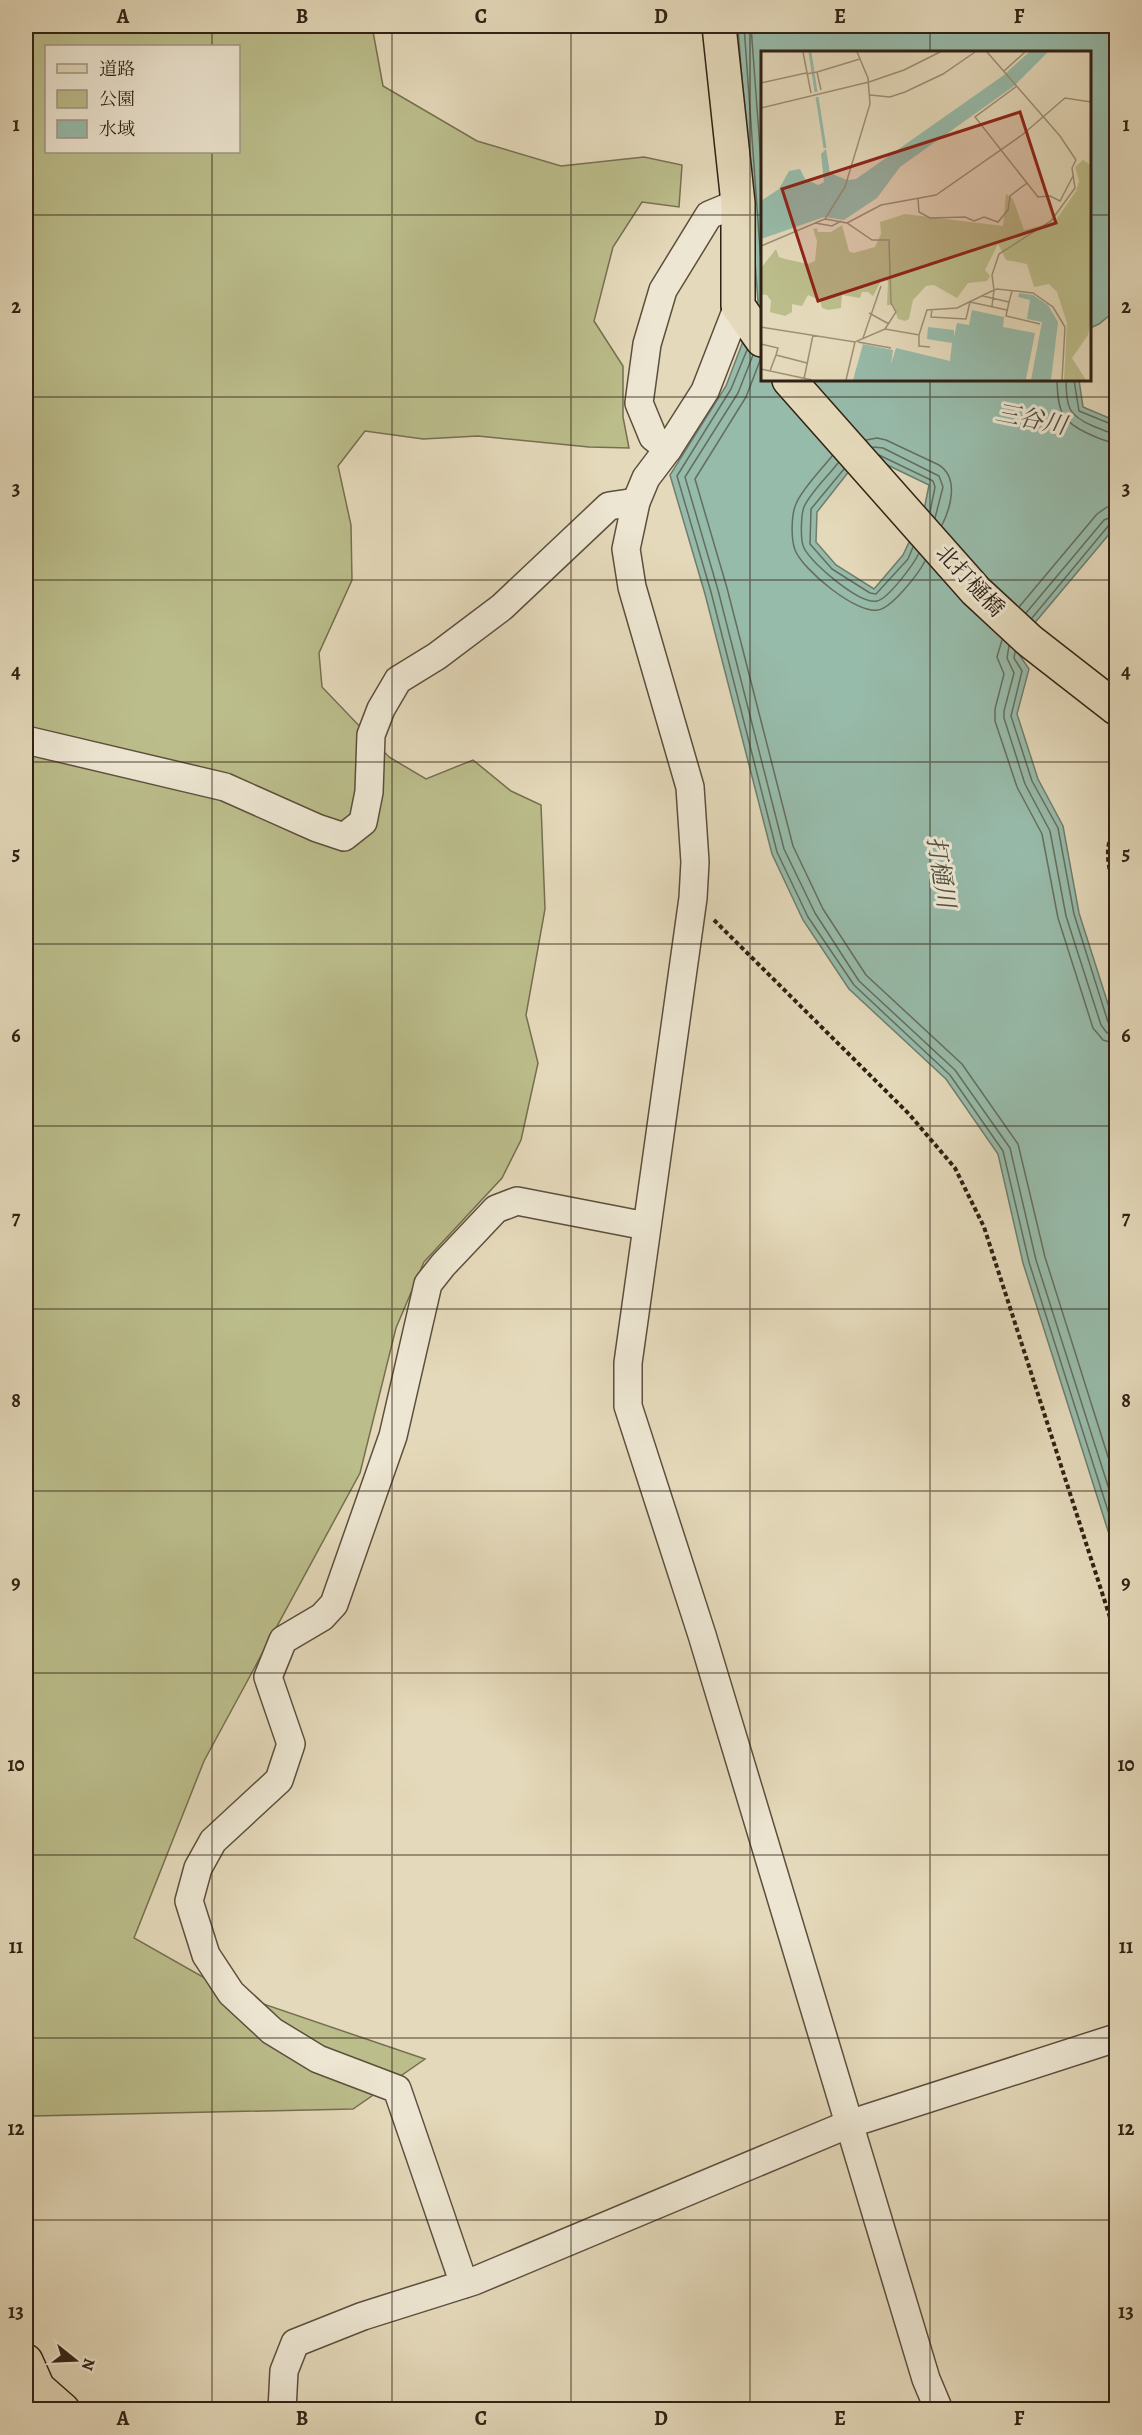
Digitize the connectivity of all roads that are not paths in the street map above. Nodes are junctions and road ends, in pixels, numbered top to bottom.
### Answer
1 (719, 26) edge
2 (738, 203) junction
3 (749, 320) edge
4 (790, 381) edge
5 (668, 449) junction
6 (636, 502) junction
7 (1116, 708) edge
8 (26, 740) edge
9 (646, 1226) junction
10 (1116, 2037) edge
11 (849, 2124) junction
12 (464, 2284) junction
13 (26, 2361) edge
14 (63, 2409) edge
15 (282, 2409) edge
16 (939, 2409) edge

1 - 2 main road
2 - 3 main road
2 - 5 street
3 - 5 street
4 - 7 main road, 北打樋橋
5 - 6 street
6 - 8 street
6 - 9 street
9 - 11 street
9 - 12 street
10 - 11 street
11 - 12 street
11 - 16 street
12 - 15 street
13 - 14 main road

